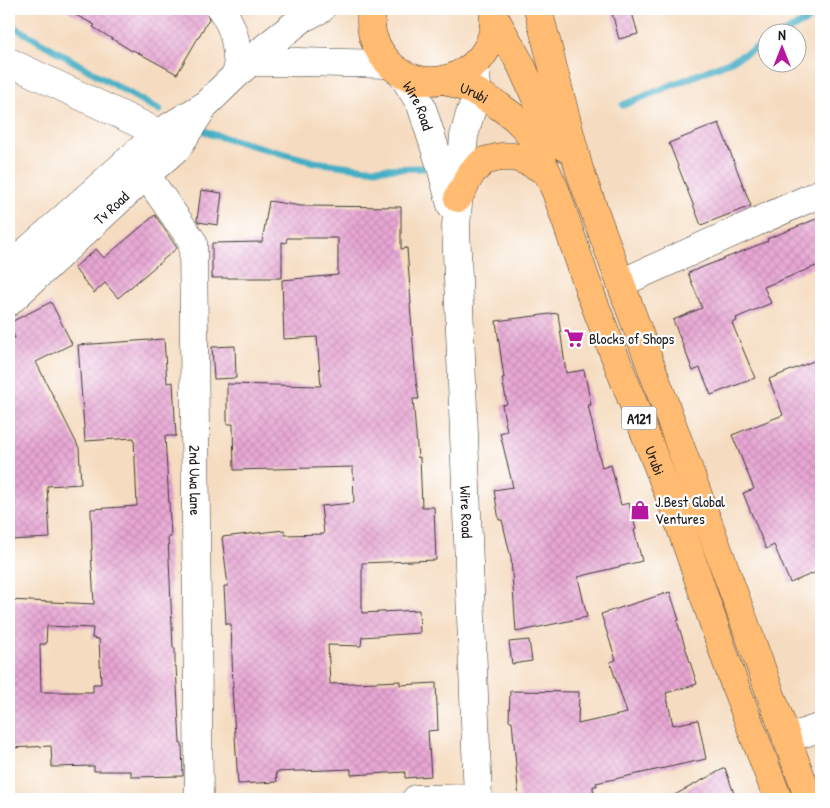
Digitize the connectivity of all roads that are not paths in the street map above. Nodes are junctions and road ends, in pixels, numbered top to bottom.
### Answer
1 (221, 9) edge
2 (320, 9) edge
3 (372, 9) edge
4 (538, 9) edge
5 (494, 13) edge
6 (9, 62) edge
7 (475, 64) junction
8 (244, 67) junction
9 (396, 69) junction
10 (446, 80) junction
11 (478, 93) junction
12 (204, 106) junction
13 (158, 133) junction
14 (579, 169) junction
15 (546, 172) junction
16 (146, 175) junction
17 (821, 194) edge
18 (458, 198) junction
19 (456, 226) junction
20 (9, 267) edge
21 (621, 283) junction
22 (9, 302) edge
23 (821, 727) edge
24 (787, 739) junction
25 (199, 799) edge
26 (416, 799) edge
27 (478, 799) edge
28 (778, 799) edge
29 (809, 799) edge

1 - 8 street
2 - 8 street, Tv Road
3 - 9 highway
4 - 14 highway, A121
5 - 7 highway, A121
5 - 14 highway, A121
6 - 13 street
7 - 10 highway, A121
7 - 11 street, Wire Road
8 - 9 street
8 - 12 street, Tv Road
9 - 10 highway, A121
9 - 19 street, Wire Road
10 - 11 highway, Urubi / A121
11 - 15 highway, Urubi / A121
11 - 18 street, Wire Road
12 - 13 street, Tv Road
12 - 16 street, Tv Road
13 - 20 street, Tv Road
14 - 21 highway, Urubi / A121
15 - 18 highway
15 - 28 highway, Urubi / A121
16 - 22 street, Tv Road
16 - 25 street, 2nd Uwa lane
17 - 21 street
18 - 19 street, Wire Road
19 - 27 street, Wire Road
21 - 24 highway, Urubi / A121
23 - 24 street
24 - 29 highway, Urubi / A121
26 - 27 street

